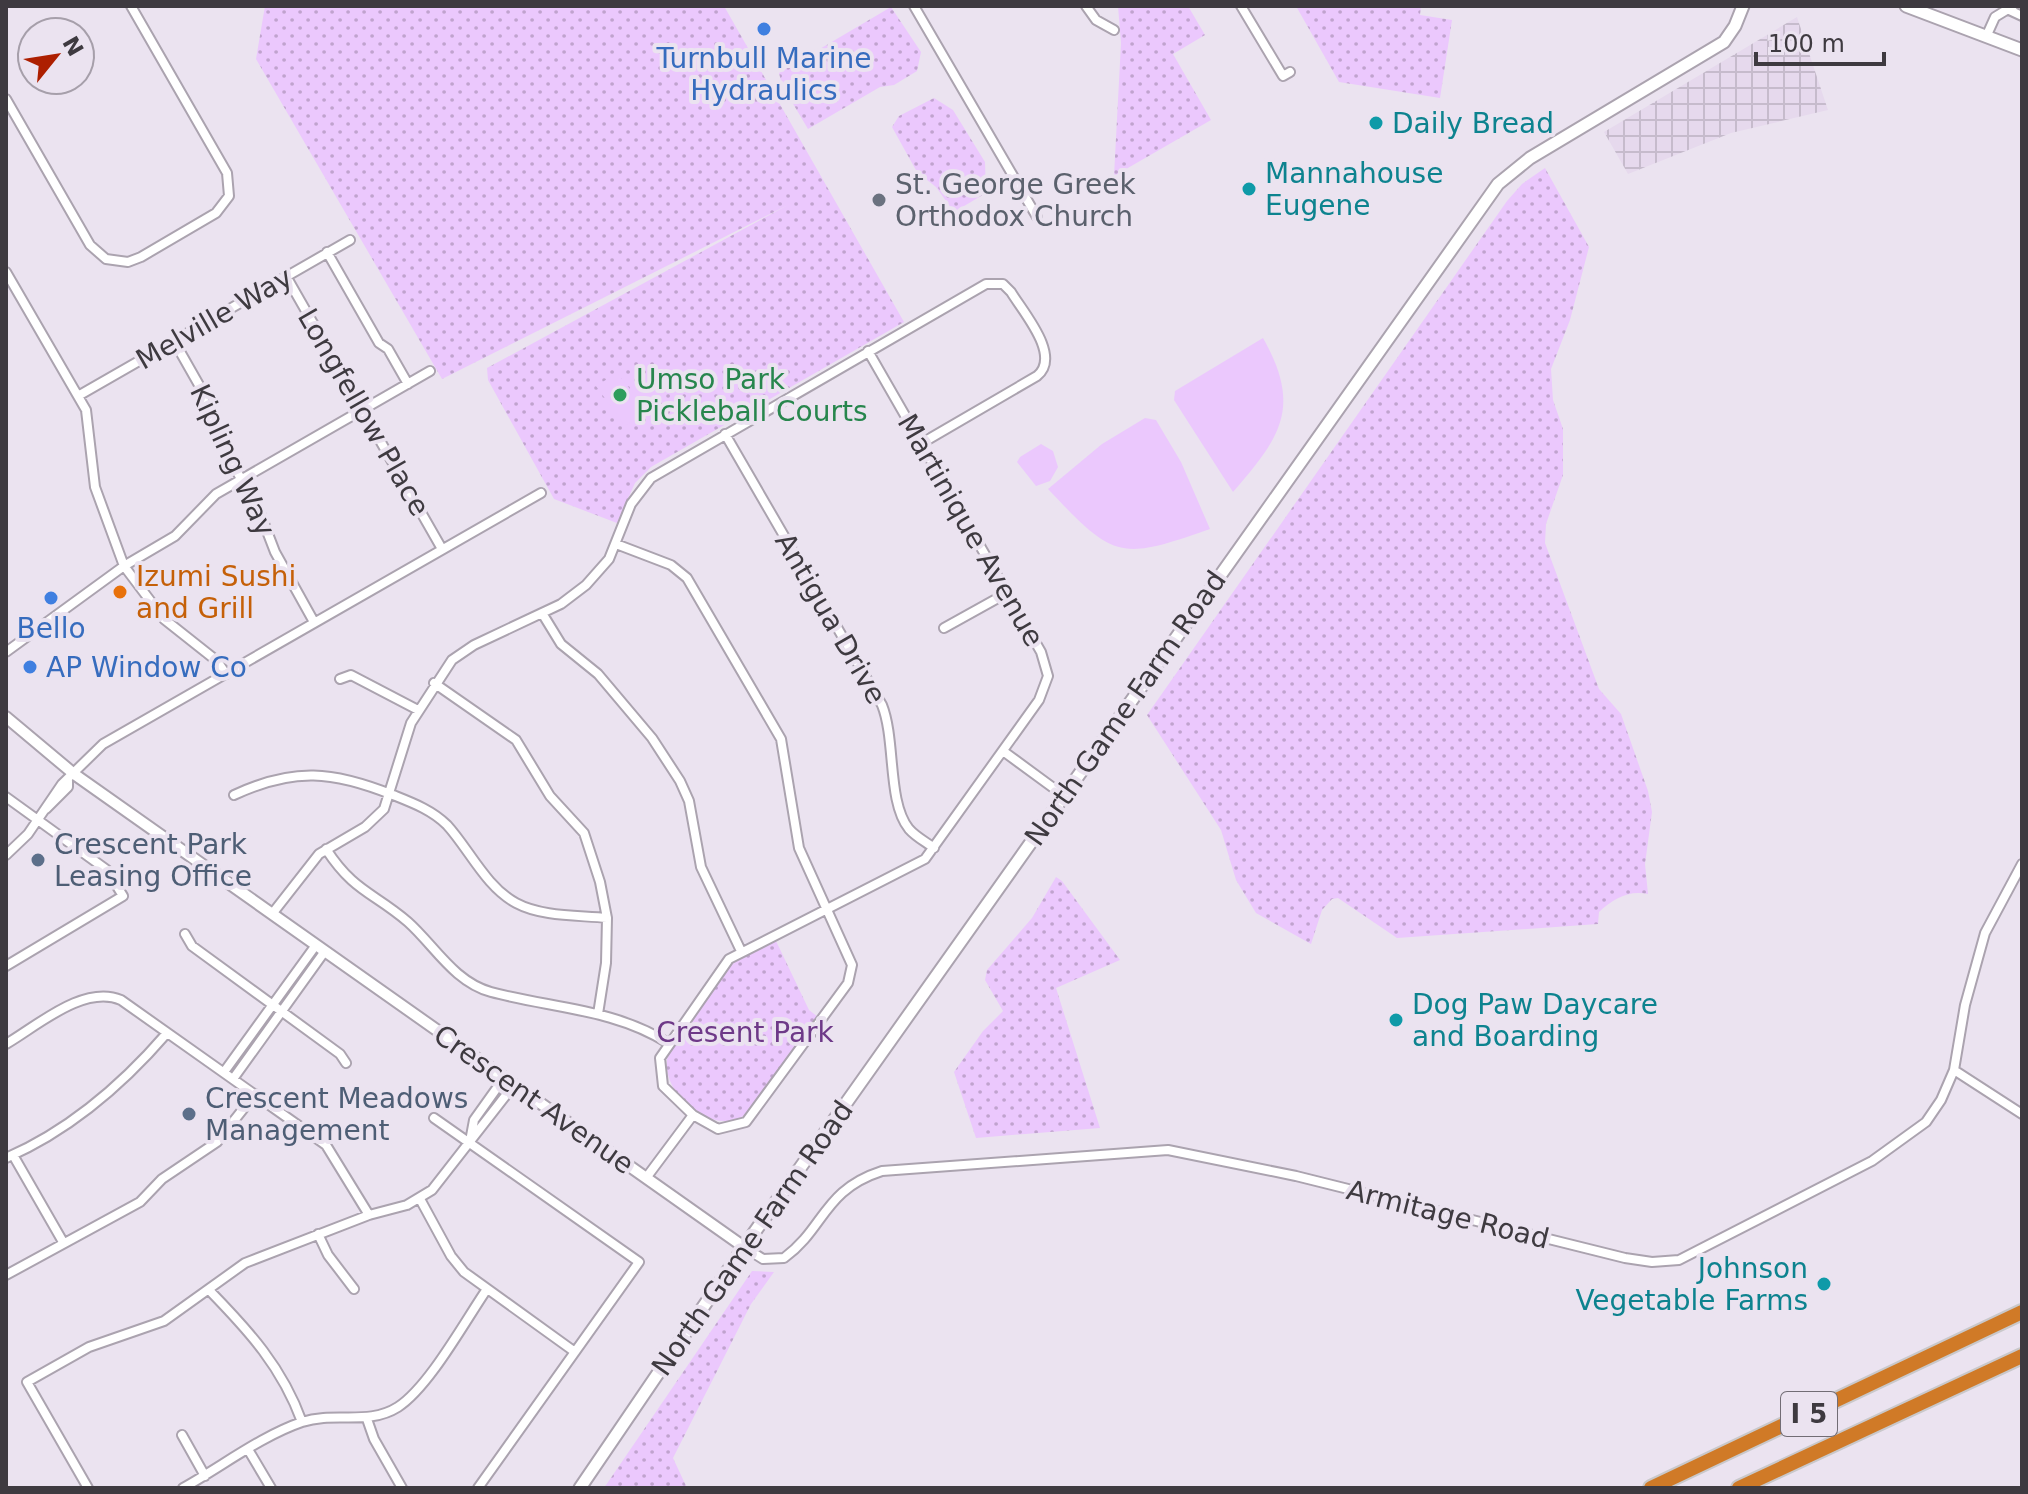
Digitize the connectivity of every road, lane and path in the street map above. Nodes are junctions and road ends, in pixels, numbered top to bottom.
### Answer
1 (131, 6) edge
2 (914, 6) edge
3 (1086, 6) edge
4 (1241, 6) edge
5 (1743, 6) edge
6 (1906, 6) edge
7 (2005, 8) edge
8 (2022, 16) edge
9 (1114, 30) dead end
10 (1986, 37) junction
11 (2022, 50) edge
12 (1290, 72) dead end
13 (6, 99) edge
14 (1037, 217) dead end
15 (350, 240) dead end
16 (327, 252) junction
17 (6, 272) edge
18 (286, 276) junction
19 (174, 341) junction
20 (868, 351) junction
21 (430, 371) dead end
22 (408, 384) junction
23 (78, 396) junction
24 (363, 409) junction
25 (725, 434) junction
26 (922, 443) junction
27 (242, 479) junction
28 (541, 493) dead end
29 (616, 544) junction
30 (442, 549) junction
31 (124, 566) junction
32 (1007, 593) junction
33 (542, 613) junction
34 (314, 622) junction
35 (944, 628) dead end
36 (6, 652) edge
37 (226, 674) junction
38 (340, 679) dead end
39 (434, 683) junction
40 (418, 710) junction
41 (6, 717) edge
42 (1003, 751) junction
43 (71, 778) junction
44 (390, 794) junction
45 (234, 795) dead end
46 (1063, 795) junction
47 (6, 797) edge
48 (38, 821) junction
49 (934, 848) junction
50 (326, 849) junction
51 (6, 855) edge
52 (2022, 864) edge
53 (828, 908) junction
54 (272, 914) junction
55 (607, 918) junction
56 (185, 934) dead end
57 (320, 948) junction
58 (6, 951) edge
59 (741, 951) junction
60 (9, 964) edge
61 (272, 1005) junction
62 (281, 1012) junction
63 (598, 1014) junction
64 (167, 1033) junction
65 (668, 1043) junction
66 (6, 1044) edge
67 (346, 1063) dead end
68 (1954, 1070) junction
69 (224, 1072) junction
70 (504, 1078) junction
71 (233, 1079) junction
72 (514, 1085) junction
73 (255, 1094) junction
74 (2022, 1114) edge
75 (693, 1115) junction
76 (434, 1118) dead end
77 (469, 1138) junction
78 (10, 1157) edge
79 (646, 1178) junction
80 (420, 1199) junction
81 (369, 1215) junction
82 (318, 1234) junction
83 (63, 1242) junction
84 (744, 1247) junction
85 (6, 1275) edge
86 (354, 1289) dead end
87 (487, 1289) junction
88 (209, 1290) junction
89 (2022, 1312) edge
90 (575, 1352) junction
91 (2022, 1356) edge
92 (367, 1419) junction
93 (302, 1422) junction
94 (182, 1435) dead end
95 (249, 1451) junction
96 (205, 1476) junction
97 (88, 1488) edge
98 (183, 1488) edge
99 (271, 1488) edge
100 (402, 1488) edge
101 (478, 1488) edge
102 (580, 1488) edge
103 (1651, 1488) edge
104 (1739, 1488) edge

1 - 13 street
2 - 14 street
3 - 9 street
4 - 12 street
5 - 46 main road, North Game Farm Road
6 - 10 main road
7 - 8 street
7 - 10 street
10 - 11 main road
15 - 16 street, Melville Way
16 - 18 street, Melville Way
16 - 22 street
17 - 23 street
18 - 19 street, Melville Way
18 - 24 street, Longfellow Place
19 - 23 street, Melville Way
19 - 27 street, Kipling Way
20 - 25 street
20 - 26 street, Martinique Avenue
20 - 26 street
21 - 22 street
22 - 24 street
23 - 31 street
24 - 27 street
24 - 30 street, Longfellow Place
25 - 29 street
25 - 49 street, Antigua Drive
26 - 32 street, Martinique Avenue
27 - 31 street
27 - 34 street, Kipling Way
28 - 30 street
29 - 33 street
29 - 53 street
30 - 34 street
31 - 36 street
31 - 37 street
32 - 35 street
32 - 42 street, Martinique Avenue
33 - 39 street
33 - 59 street
34 - 37 street
37 - 43 street
38 - 40 street
39 - 40 street
39 - 55 street
40 - 44 street
41 - 43 street, Crescent Avenue
42 - 46 street
42 - 49 street, Martinique Avenue
43 - 48 street
43 - 54 street, Crescent Avenue
44 - 45 street
44 - 50 street
44 - 55 street
46 - 84 main road, North Game Farm Road
47 - 48 street
48 - 51 street
48 - 60 street
49 - 53 street, Martinique Avenue
50 - 54 street
50 - 63 street
52 - 68 street, Armitage Road
53 - 59 street, Martinique Avenue
53 - 75 street
54 - 57 street, Crescent Avenue
55 - 63 street
56 - 61 street
57 - 61 street
57 - 62 street
57 - 70 street, Crescent Avenue
58 - 60 street
59 - 65 street, Martinique Avenue
61 - 62 street
61 - 69 street
62 - 67 street
62 - 71 street
63 - 65 street
64 - 66 street
64 - 69 street
64 - 78 street
65 - 75 street, Martinique Avenue
68 - 74 street
68 - 84 street, Armitage Road
69 - 71 street
70 - 72 street, Crescent Avenue
70 - 77 street
71 - 73 street
72 - 77 street
72 - 79 street, Crescent Avenue
73 - 81 street
73 - 83 street
75 - 79 street
76 - 77 street
77 - 80 street
77 - 90 street
78 - 83 street
79 - 84 street, Crescent Avenue
80 - 81 street
80 - 87 street
81 - 82 street
82 - 86 street
82 - 88 street
83 - 85 street
84 - 102 main road, North Game Farm Road
87 - 90 street
87 - 92 street
88 - 93 street
88 - 97 street
89 - 103 highway, I 5
90 - 101 street
91 - 104 highway, I 5
92 - 93 street
92 - 100 street
93 - 95 street
94 - 96 street
95 - 96 street
95 - 99 street
96 - 98 street

